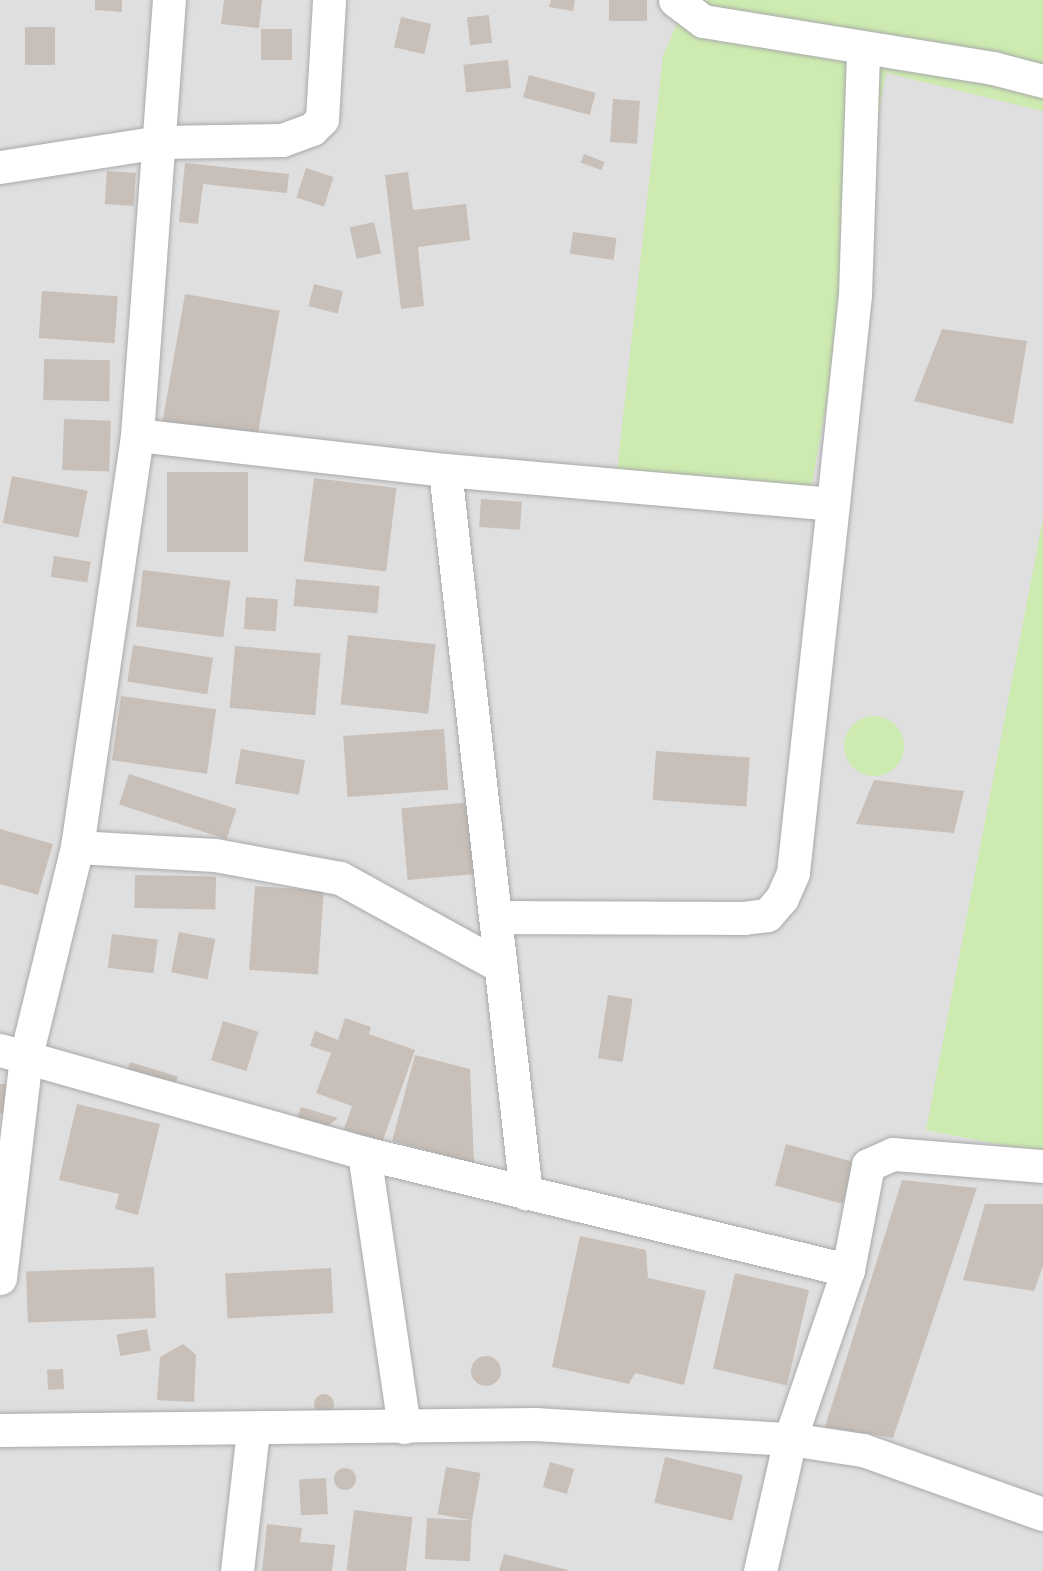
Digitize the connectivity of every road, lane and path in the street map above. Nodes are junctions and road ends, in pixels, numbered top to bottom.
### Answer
1 (169, 0) edge
2 (329, 0) edge
3 (675, 0) edge
4 (864, 50) junction
5 (1043, 81) edge
6 (160, 142) junction
7 (0, 167) edge
8 (137, 435) junction
9 (445, 470) junction
10 (833, 504) junction
11 (77, 847) junction
12 (498, 918) junction
13 (500, 966) junction
14 (13, 1053) edge
15 (364, 1153) junction
16 (1043, 1166) edge
17 (526, 1193) junction
18 (848, 1270) junction
19 (0, 1278) edge
20 (404, 1427) junction
21 (0, 1430) edge
22 (253, 1430) junction
23 (790, 1439) junction
24 (1043, 1515) edge
25 (237, 1571) edge
26 (760, 1571) edge

1 - 6 street
2 - 6 street
3 - 4 street
4 - 5 street
4 - 10 street
6 - 7 street
6 - 8 street
8 - 9 street
8 - 11 street
9 - 10 street
9 - 12 street
10 - 12 street
11 - 13 street
11 - 14 street
12 - 13 street
13 - 17 street
14 - 15 street
14 - 19 street
15 - 17 street
15 - 20 street
16 - 18 street
17 - 18 street
18 - 23 street
20 - 22 street
20 - 23 street
21 - 22 street
22 - 25 street
23 - 24 street
23 - 26 street

